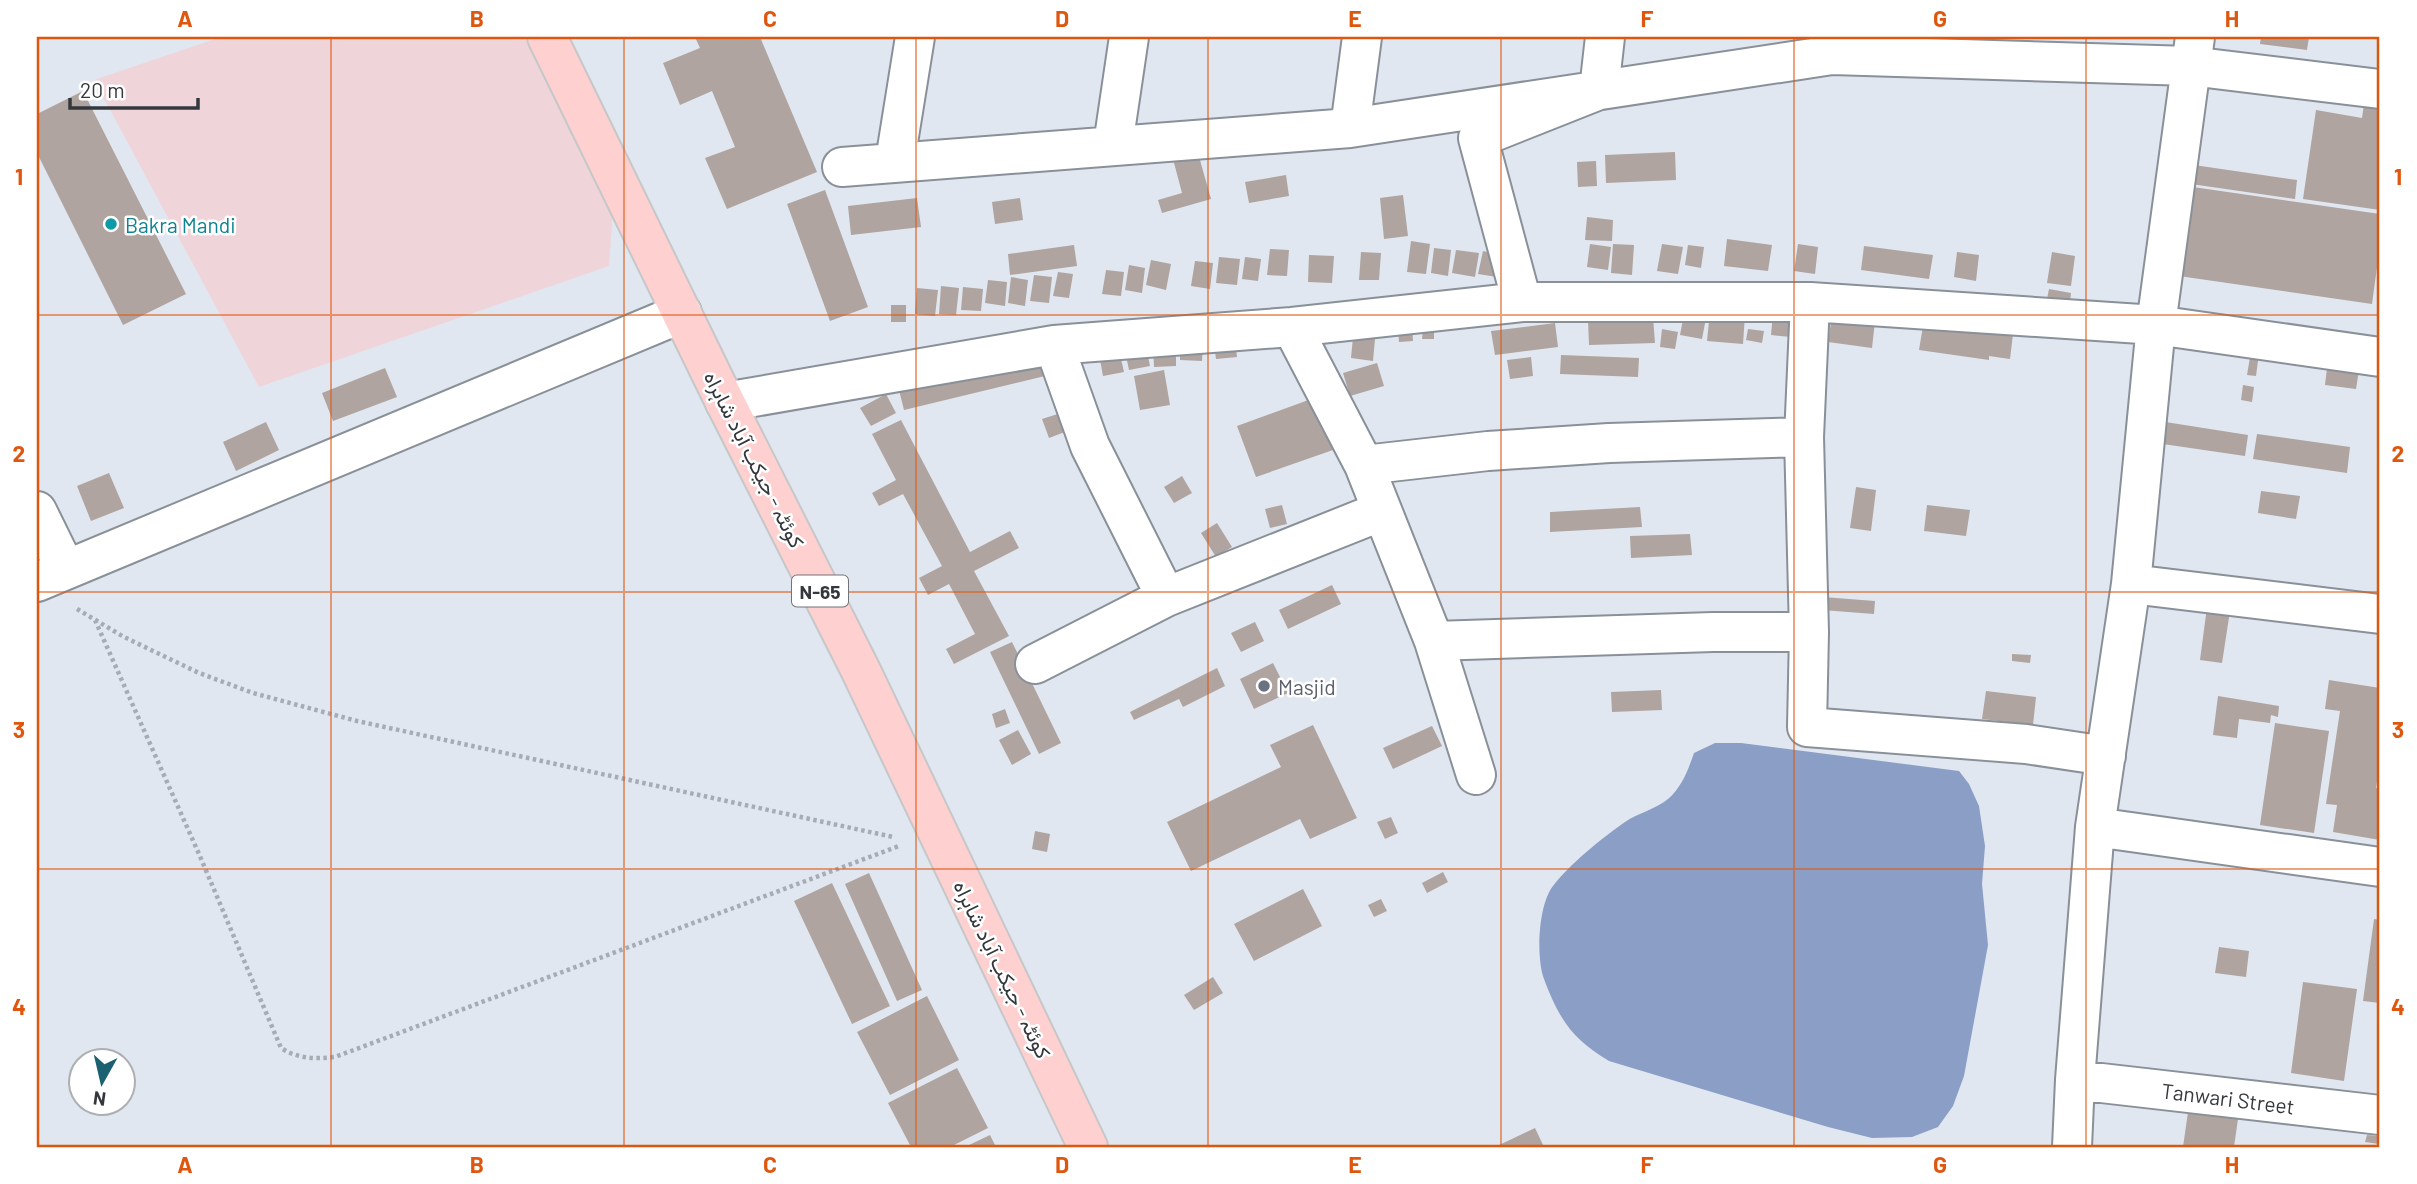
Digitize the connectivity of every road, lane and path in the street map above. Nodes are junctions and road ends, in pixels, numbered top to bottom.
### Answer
1 (547, 37) edge
2 (915, 37) edge
3 (1129, 37) edge
4 (1362, 37) edge
5 (1605, 37) edge
6 (1831, 46) edge
7 (2193, 51) edge
8 (2380, 89) edge
9 (1599, 90) junction
10 (1350, 128) junction
11 (1113, 145) junction
12 (895, 162) junction
13 (842, 167) dead end
14 (1522, 302) junction
15 (1810, 302) junction
16 (682, 313) junction
17 (2156, 325) junction
18 (1292, 327) junction
19 (1054, 345) junction
20 (2380, 357) edge
21 (726, 402) junction
22 (1804, 437) junction
23 (1364, 465) junction
24 (37, 511) edge
25 (1382, 511) junction
26 (2131, 584) junction
27 (57, 586) edge
28 (1166, 597) junction
29 (2380, 614) edge
30 (94, 620) junction
31 (1809, 632) junction
32 (1434, 641) junction
33 (1035, 664) dead end
34 (2106, 756) junction
35 (1476, 775) dead end
36 (2095, 827) junction
37 (929, 845) junction
38 (2380, 867) edge
39 (2075, 1080) junction
40 (2380, 1115) edge
41 (1088, 1147) edge
42 (2072, 1147) edge

1 - 16 highway, کوئٹہ - جیکب آباد شاہراہ / N-65
2 - 12 street
3 - 11 street
4 - 10 street
5 - 9 street
6 - 7 street
6 - 9 street
7 - 8 street
7 - 17 street
9 - 10 street
9 - 14 street
10 - 11 street
11 - 12 street
12 - 13 street
14 - 15 street
14 - 18 street
15 - 17 street
15 - 22 street
16 - 21 highway, کوئٹہ - جیکب آباد شاہراہ / N-65
16 - 27 street
17 - 20 street
17 - 26 street
18 - 19 street
18 - 23 street
19 - 21 street
19 - 28 street
21 - 37 highway, کوئٹہ - جیکب آباد شاہراہ / N-65
22 - 23 street
22 - 31 street
23 - 25 street
24 - 27 street
25 - 28 street
25 - 32 street
26 - 29 street
26 - 34 street
27 - 30 path
28 - 33 street
30 - 37 path
30 - 37 path
31 - 32 street
31 - 34 street
32 - 35 street
34 - 36 street
36 - 38 street
36 - 39 street
37 - 41 highway, کوئٹہ - جیکب آباد شاہراہ / N-65
39 - 40 street, Tanwari Street
39 - 42 street

